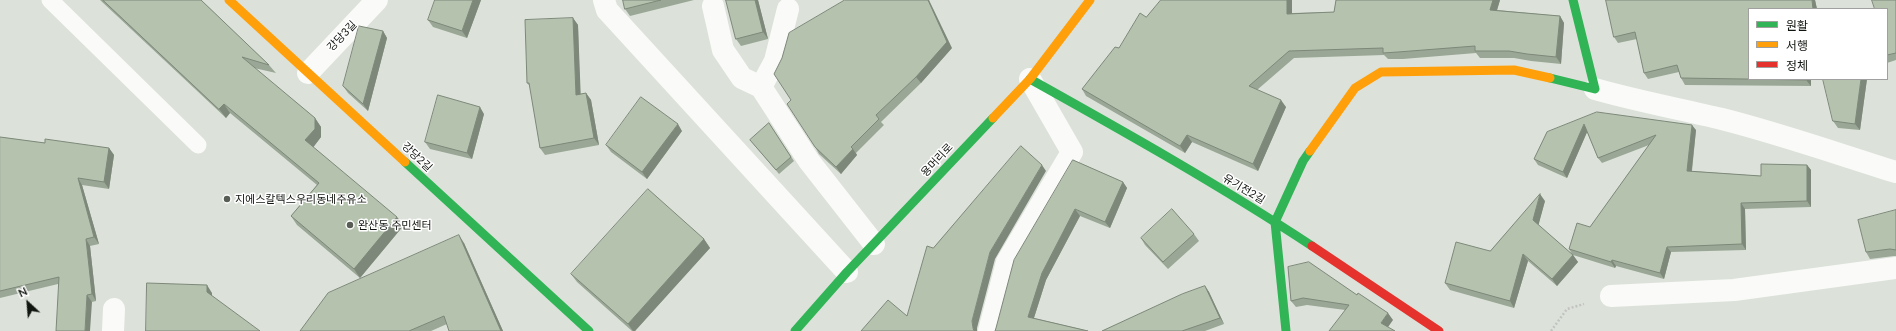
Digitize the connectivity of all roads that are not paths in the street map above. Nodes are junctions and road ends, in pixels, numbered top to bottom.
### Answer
1 (50, 0) edge
2 (229, 0) edge
3 (604, 0) edge
4 (1090, 0) edge
5 (1573, 0) edge
6 (369, 4) edge
7 (713, 6) dead end
8 (788, 9) dead end
9 (308, 73) junction
10 (1030, 79) junction
11 (761, 87) junction
12 (1595, 89) junction
13 (198, 145) dead end
14 (1896, 172) edge
15 (1275, 222) junction
16 (874, 244) junction
17 (1896, 268) edge
18 (847, 272) junction
19 (1611, 296) road end
20 (114, 309) dead end
21 (113, 331) edge
22 (589, 331) edge
23 (794, 331) edge
24 (989, 331) edge
25 (1286, 331) edge
26 (1439, 331) edge

1 - 13 lane
2 - 9 street, 강당2길
3 - 18 street
4 - 10 street, 용머리로
5 - 12 street
6 - 9 street, 강당3길
7 - 11 street
8 - 11 street
9 - 22 street, 강당2길
10 - 15 street, 유기전2길
10 - 16 street, 용머리로
10 - 24 street
11 - 16 street
12 - 14 street
12 - 15 street
15 - 25 street
15 - 26 street, 유기전2길
16 - 18 street, 용머리로
17 - 19 street
18 - 23 street, 용머리로
20 - 21 street

